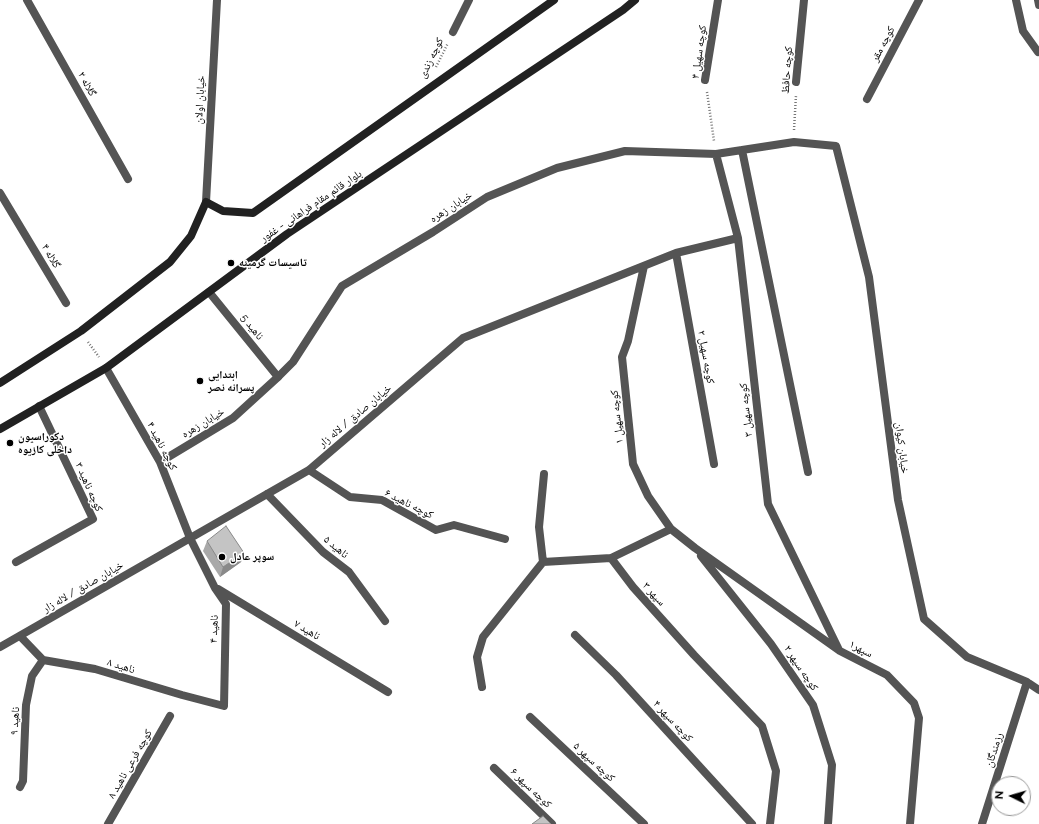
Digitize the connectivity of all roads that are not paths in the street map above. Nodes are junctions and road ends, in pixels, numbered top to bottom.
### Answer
1 (27, 0) edge
2 (217, 0) edge
3 (469, 0) edge
4 (554, 0) edge
5 (635, 0) edge
6 (718, 0) edge
7 (804, 0) edge
8 (919, 0) edge
9 (1016, 0) edge
10 (1038, 0) edge
11 (1039, 5) edge
12 (453, 32) road end
13 (1039, 52) edge
14 (705, 80) road end
15 (796, 82) road end
16 (868, 99) dead end
17 (836, 146) joint
18 (742, 150) junction
19 (716, 154) junction
20 (128, 179) dead end
21 (0, 193) edge
22 (206, 202) junction
23 (738, 238) junction
24 (676, 253) junction
25 (644, 266) junction
26 (209, 292) junction
27 (66, 303) dead end
28 (106, 368) junction
29 (278, 376) junction
30 (0, 384) edge
31 (39, 406) junction
32 (0, 429) edge
33 (160, 462) junction
34 (714, 464) dead end
35 (309, 470) junction
36 (808, 472) dead end
37 (544, 474) dead end
38 (267, 494) junction
39 (671, 528) junction
40 (190, 538) junction
41 (504, 538) dead end
42 (694, 548) junction
43 (611, 558) junction
44 (16, 562) dead end
45 (543, 562) junction
46 (216, 588) junction
47 (385, 621) dead end
48 (575, 635) dead end
49 (20, 636) junction
50 (0, 647) edge
51 (840, 651) junction
52 (43, 660) junction
53 (1027, 682) junction
54 (482, 687) dead end
55 (1039, 690) edge
56 (388, 692) dead end
57 (224, 706) joint
58 (170, 716) dead end
59 (530, 717) dead end
60 (494, 768) dead end
61 (20, 787) dead end
62 (108, 824) edge
63 (552, 824) edge
64 (644, 824) edge
65 (752, 824) edge
66 (770, 824) edge
67 (828, 824) edge
68 (910, 824) edge
69 (982, 824) edge

1 - 20 street, گلاله ۲
2 - 22 street, خیابان اولان
3 - 12 street
4 - 22 main road
5 - 26 main road, بلوار قائم مقام فراهانی - غفور
6 - 14 street, کوچه سهیل ۴
7 - 15 street, کوچه حافظ
8 - 16 street, کوچه مقر
9 - 13 street
10 - 11 street
17 - 18 street, خیابان زهره
17 - 53 street, خیابان کیوان
18 - 19 street, خیابان زهره
18 - 36 street
19 - 23 street, کوچه سهیل ۳
19 - 29 street, خیابان زهره
21 - 27 street, گلاله ۴
22 - 30 main road
23 - 24 street, خیابان صادق / لاله زار
23 - 51 street, کوچه سهیل ۳
24 - 25 street, خیابان صادق / لاله زار
24 - 34 street, کوچه سهیل ۲
25 - 35 street, خیابان صادق / لاله زار
25 - 39 street, کوچه سهیل ۱
26 - 28 main road, بلوار قائم مقام فراهانی - غفور
26 - 29 street, ناهید 5
28 - 31 main road, بلوار قائم مقام فراهانی - غفور
28 - 33 street, کوچه ناهید ۴
29 - 33 street, خیابان زهره
31 - 32 main road, بلوار قائم مقام فراهانی - غفور
31 - 44 street, کوچه ناهید ۳
33 - 40 street, کوچه ناهید ۴
35 - 38 street, خیابان صادق / لاله زار
35 - 41 street, کوچه ناهید ۶
37 - 45 street
38 - 40 street, خیابان صادق / لاله زار
38 - 47 street, ناهید ۵
39 - 42 street, کوچه سهیل ۱
39 - 43 street
40 - 46 street, ناهید ۴
40 - 49 street, خیابان صادق / لاله زار
42 - 51 street, سپهر۱
42 - 67 street, کوچه سپهر ۲
43 - 45 street
43 - 66 street, سپهر ۳
45 - 54 street
46 - 56 street, ناهید ۷
46 - 57 street, ناهید ۴
48 - 65 street, کوچه سپهر ۴
49 - 50 street, خیابان صادق / لاله زار
49 - 52 street
51 - 68 street, سپهر۱
52 - 57 street, ناهید ۸
52 - 61 street, ناهید ۹
53 - 55 street, خیابان کیوان
53 - 69 street, رزمندگان
58 - 62 street, کوچه فرعی ناهید ۸
59 - 64 street, کوچه سپهر ۵
60 - 63 street, کوچه سپهر ۶

